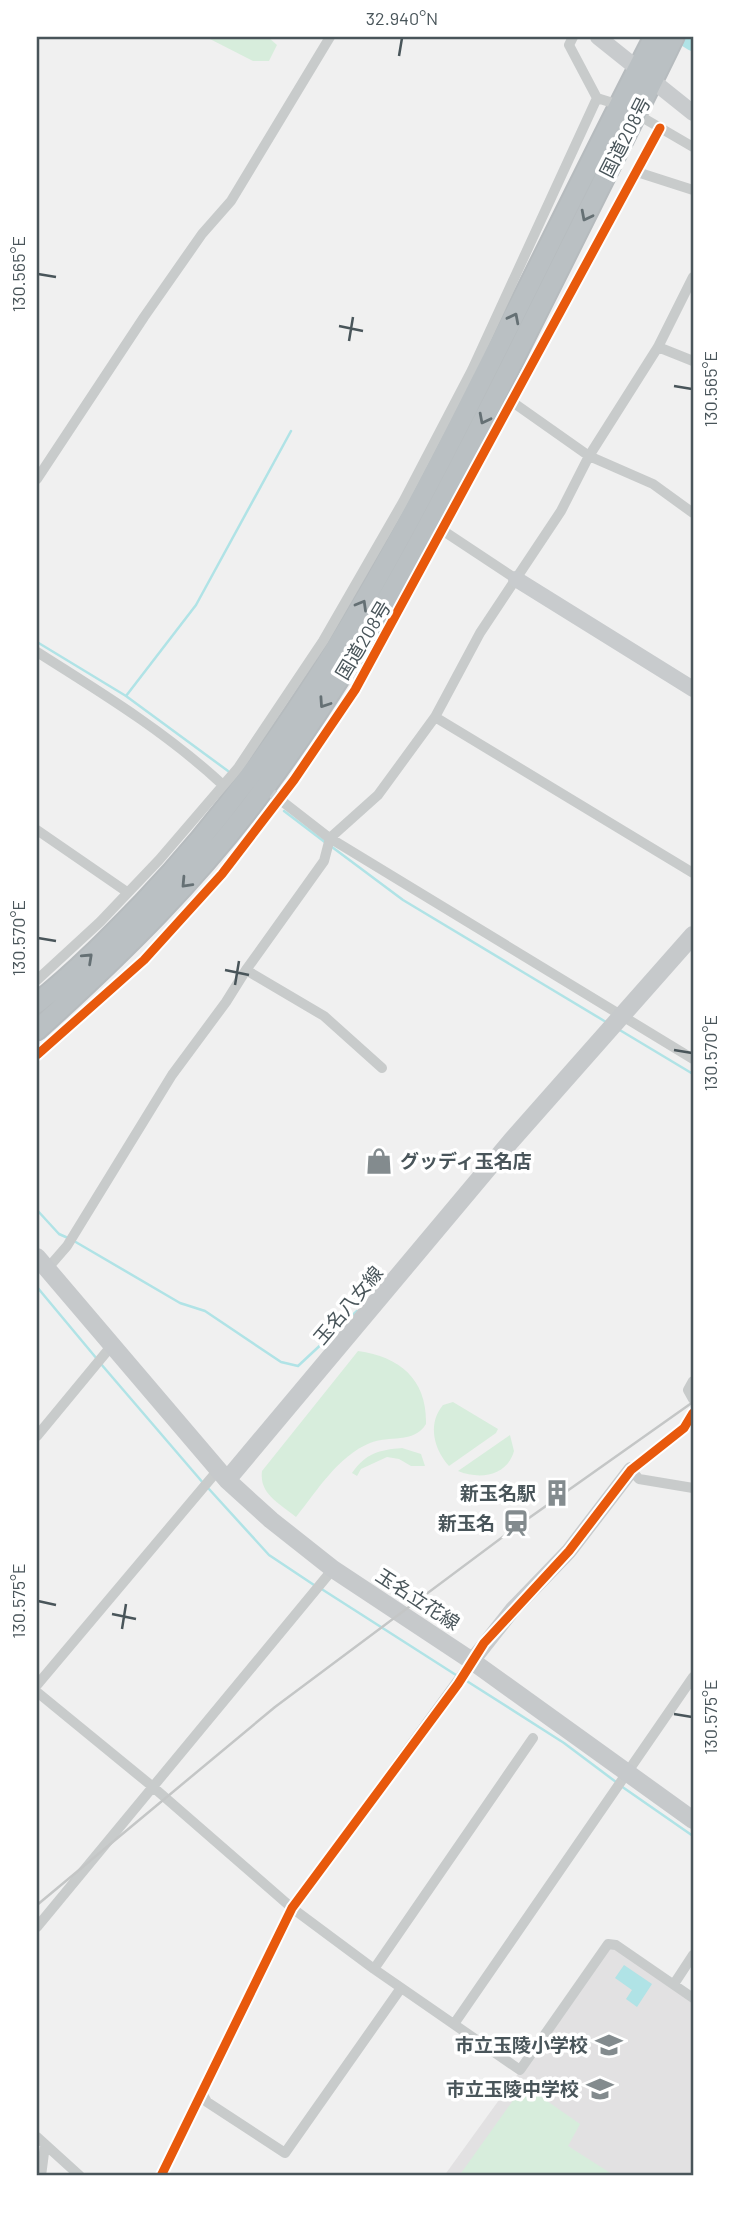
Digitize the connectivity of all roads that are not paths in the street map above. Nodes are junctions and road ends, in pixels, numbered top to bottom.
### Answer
1 (330, 37) edge
2 (573, 37) edge
3 (598, 37) edge
4 (654, 37) edge
5 (674, 37) edge
6 (649, 69) junction
7 (597, 98) junction
8 (613, 103) dead end
9 (693, 113) edge
10 (645, 119) dead end
11 (660, 128) junction
12 (693, 147) edge
13 (637, 172) junction
14 (693, 190) edge
15 (693, 277) edge
16 (658, 347) junction
17 (693, 361) edge
18 (511, 401) junction
19 (589, 456) junction
20 (37, 478) edge
21 (410, 506) junction
22 (693, 513) edge
23 (438, 527) junction
24 (516, 579) junction
25 (37, 652) edge
26 (693, 689) edge
27 (435, 717) junction
28 (258, 783) junction
29 (223, 785) junction
30 (37, 830) edge
31 (330, 838) junction
32 (693, 873) edge
33 (127, 892) junction
34 (693, 935) edge
35 (246, 970) junction
36 (37, 980) edge
37 (37, 1003) edge
38 (623, 1015) junction
39 (37, 1030) edge
40 (37, 1055) edge
41 (693, 1059) edge
42 (382, 1068) dead end
43 (42, 1263) edge
44 (113, 1344) junction
45 (693, 1381) edge
46 (693, 1399) edge
47 (693, 1413) edge
48 (37, 1436) edge
49 (631, 1470) junction
50 (219, 1477) junction
51 (693, 1488) edge
52 (333, 1569) junction
53 (469, 1667) junction
54 (693, 1678) edge
55 (37, 1685) edge
56 (37, 1692) edge
57 (533, 1738) dead end
58 (628, 1774) junction
59 (153, 1787) junction
60 (693, 1820) edge
61 (292, 1908) junction
62 (37, 1927) edge
63 (693, 1955) edge
64 (374, 1969) junction
65 (674, 1984) junction
66 (401, 1987) junction
67 (693, 1998) edge
68 (454, 2024) junction
69 (202, 2093) junction
70 (41, 2141) edge
71 (41, 2176) edge
72 (80, 2176) edge
73 (162, 2176) edge

1 - 20 street
2 - 7 street
3 - 6 street
4 - 6 highway, 国道208号
5 - 6 highway, 国道208号
6 - 9 street
21 -> 6 highway, 国道208号
6 -> 23 highway, 国道208号
7 - 8 street
7 - 21 street
10 - 11 street
11 - 12 street
11 - 13 street
13 - 14 street
13 - 18 street
15 - 16 street
16 - 17 street
16 - 19 street
18 - 19 street
18 - 23 street
19 - 22 street
19 - 24 street
21 - 23 street
21 - 28 highway, 国道208号
23 - 24 street
23 - 28 highway, 国道208号
24 - 26 street
24 - 27 street
25 - 29 street
27 - 31 street
27 - 32 street
28 - 29 street
28 - 31 street
37 -> 28 highway, 国道208号
28 -> 39 highway, 国道208号
28 - 40 street
29 - 33 street
30 - 33 street
31 - 35 street
31 - 38 street
33 - 36 street
34 - 38 main road, 玉名八女線
35 - 42 street
35 - 43 street
38 - 41 street
38 - 50 main road, 玉名八女線
43 - 44 main road
44 - 48 street
44 - 50 main road
45 - 46 street
47 - 49 street
49 - 51 street
49 - 53 street
50 - 52 main road, 玉名立花線
50 - 55 street
52 - 53 main road, 玉名立花線
52 - 59 street
53 - 58 main road, 玉名立花線
53 - 61 street
54 - 58 street
56 - 59 street
57 - 64 street
58 - 60 main road, 玉名立花線
58 - 68 street
59 - 61 street
59 - 62 street
61 - 64 street
61 - 69 street
63 - 65 street
64 - 66 street
65 - 67 street
65 - 68 street
66 - 68 street
66 - 69 street
69 - 73 street
70 - 71 street
70 - 72 street

